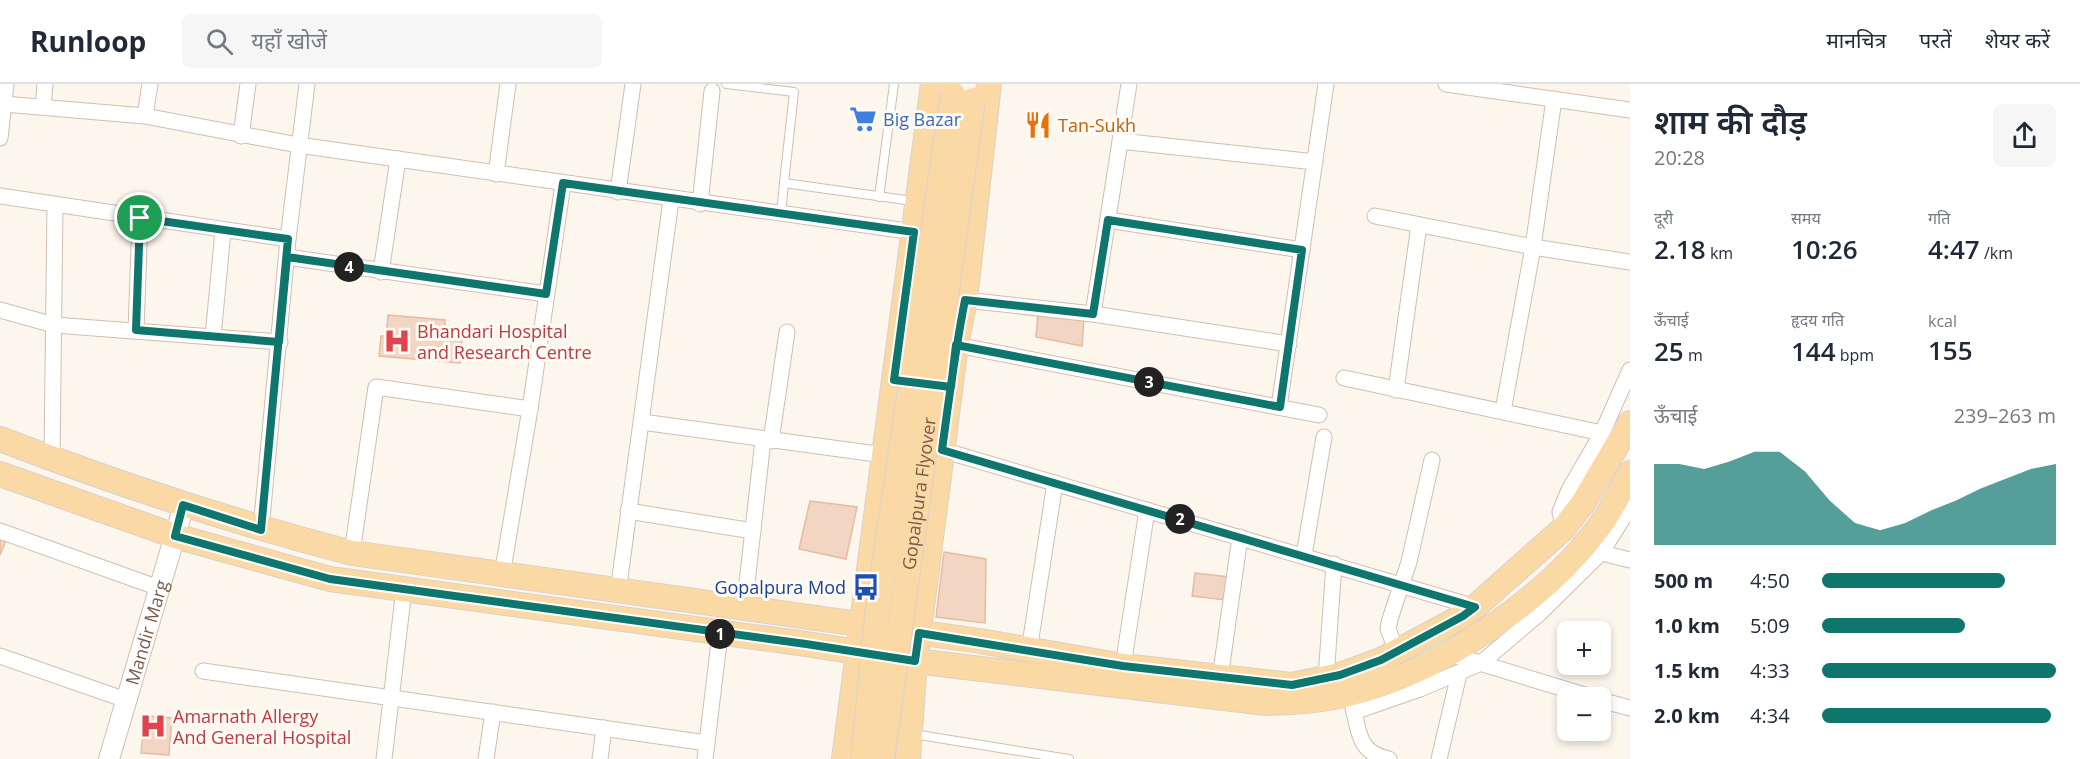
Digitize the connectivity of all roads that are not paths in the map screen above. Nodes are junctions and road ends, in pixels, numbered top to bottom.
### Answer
1 (6, 84) edge
2 (45, 84) edge
3 (150, 84) edge
4 (248, 84) edge
5 (307, 84) edge
6 (508, 84) edge
7 (633, 84) edge
8 (726, 84) edge
9 (894, 84) edge
10 (1129, 84) edge
11 (1326, 84) edge
12 (1446, 84) edge
13 (712, 88) edge
14 (963, 88) edge
15 (1554, 99) junction
16 (4, 104) junction
17 (43, 107) junction
18 (1630, 110) edge
19 (145, 116) junction
20 (241, 135) junction
21 (0, 138) edge
22 (1120, 141) junction
23 (298, 145) junction
24 (398, 159) junction
25 (1315, 162) junction
26 (496, 174) junction
27 (563, 183) junction
28 (784, 183) junction
29 (618, 192) junction
30 (0, 196) edge
31 (879, 197) junction
32 (671, 200) junction
33 (918, 202) junction
34 (700, 204) junction
35 (55, 205) junction
36 (781, 214) junction
37 (1375, 216) dead end
38 (140, 218) junction
39 (1108, 220) junction
40 (1419, 225) junction
41 (224, 231) junction
42 (914, 232) junction
43 (288, 239) junction
44 (1533, 247) junction
45 (1302, 250) junction
46 (287, 257) junction
47 (1630, 262) edge
48 (381, 272) junction
49 (546, 294) junction
50 (965, 300) junction
51 (0, 310) edge
52 (1093, 314) junction
53 (54, 326) junction
54 (136, 330) junction
55 (787, 332) dead end
56 (213, 337) junction
57 (279, 342) junction
58 (1288, 344) junction
59 (956, 345) junction
60 (1630, 370) edge
61 (1344, 378) dead end
62 (894, 380) junction
63 (951, 387) junction
64 (1396, 390) junction
65 (1280, 407) junction
66 (530, 409) junction
67 (1503, 411) junction
68 (1319, 415) dead end
69 (642, 422) junction
70 (1630, 423) edge
71 (1602, 433) junction
72 (1324, 437) dead end
73 (0, 439) edge
74 (767, 441) junction
75 (942, 450) junction
76 (884, 455) junction
77 (52, 459) junction
78 (1432, 460) dead end
79 (1630, 473) edge
80 (0, 474) edge
81 (1055, 483) junction
82 (183, 505) junction
83 (1630, 507) edge
84 (1147, 510) junction
85 (628, 511) junction
86 (1564, 528) junction
87 (261, 530) junction
88 (0, 531) edge
89 (753, 531) junction
90 (175, 536) junction
91 (1240, 537) junction
92 (1592, 550) junction
93 (352, 553) junction
94 (1304, 555) junction
95 (1630, 560) edge
96 (1334, 564) junction
97 (501, 574) junction
98 (1403, 585) junction
99 (159, 588) junction
100 (404, 589) junction
101 (618, 592) junction
102 (1475, 607) junction
103 (744, 610) junction
104 (861, 624) junction
105 (919, 633) junction
106 (720, 634) junction
107 (1029, 651) junction
108 (857, 652) junction
109 (1397, 652) junction
110 (0, 658) edge
111 (915, 661) junction
112 (1481, 663) junction
113 (1453, 664) junction
114 (1123, 666) junction
115 (203, 671) dead end
116 (1220, 678) junction
117 (1326, 678) junction
118 (1558, 687) edge
119 (392, 697) junction
120 (126, 700) junction
121 (1352, 703) junction
122 (1611, 703) edge
123 (1630, 708) edge
124 (493, 712) junction
125 (604, 728) junction
126 (911, 734) junction
127 (707, 743) junction
128 (110, 759) edge
129 (384, 759) edge
130 (486, 759) edge
131 (600, 759) edge
132 (705, 759) edge
133 (844, 759) edge
134 (862, 759) edge
135 (882, 759) edge
136 (908, 759) edge
137 (1069, 759) edge
138 (1389, 759) edge
139 (1439, 759) edge

1 - 16 street
2 - 17 street
3 - 19 street
4 - 20 street
5 - 23 street
6 - 26 street
7 - 29 street
8 - 28 lane
9 - 31 lane
10 - 22 street
11 - 25 street
12 - 15 street
13 - 34 street
14 - 33 main road
14 - 50 main road
14 - 134 main road, Gopalpura Flyover, bridge
14 - 135 main road, Gopalpura Flyover, bridge
15 - 18 street
15 - 44 street
16 - 17 street
16 - 21 street
17 - 19 street
19 - 20 street
20 - 23 street
22 - 25 street
22 - 39 street
23 - 24 street
23 - 43 street
24 - 26 street
24 - 48 street
25 - 45 street
26 - 27 street
27 - 29 street
27 - 49 street
28 - 31 lane
28 - 36 lane
29 - 32 street
30 - 35 street
31 - 33 lane
32 - 34 street
32 - 69 street
33 - 42 main road
34 - 36 street
35 - 38 street
35 - 53 street
36 - 42 street
37 - 40 street
38 - 41 street
38 - 54 street
39 - 45 street
39 - 52 street
40 - 44 street
40 - 64 street
41 - 43 street
41 - 56 street
42 - 62 main road
43 - 46 street
44 - 47 street
44 - 67 street
45 - 58 street
46 - 48 street
46 - 57 street
48 - 49 street
49 - 66 street
50 - 52 street
50 - 59 main road
51 - 53 street
52 - 58 street
53 - 54 street
53 - 77 street
54 - 56 street
55 - 74 street
56 - 57 street
57 - 87 street
58 - 65 street
59 - 63 main road
59 - 65 street
60 - 71 street
61 - 64 street
62 - 63 main road
62 - 76 main road
63 - 75 main road
64 - 67 street
65 - 68 street
66 - 93 street
66 - 97 street
67 - 71 street
69 - 74 street
69 - 85 street
70 - 86 main road
71 - 86 street
72 - 94 street
73 - 77 main road
74 - 76 street
74 - 89 street
75 - 81 street
75 - 105 main road
76 - 104 main road
77 - 82 main road
78 - 98 street
79 - 92 main road
80 - 90 main road
81 - 84 street
81 - 107 street
82 - 87 main road
82 - 90 street, Mandir Marg
83 - 92 street
84 - 91 street
84 - 114 street
85 - 89 street
85 - 101 street
86 - 102 main road
87 - 93 main road
88 - 99 street
89 - 103 street
90 - 99 street, Mandir Marg
90 - 100 main road
91 - 94 street
91 - 116 street
92 - 95 street
92 - 112 street
92 - 113 main road
93 - 97 main road
94 - 96 street
96 - 98 street
96 - 117 street
97 - 101 main road
98 - 102 street
98 - 109 street
99 - 120 street, Mandir Marg
100 - 106 main road
100 - 119 street
101 - 103 main road
102 - 109 main road
103 - 104 main road
104 - 105 main road
104 - 108 main road
105 - 107 main road
105 - 111 main road
106 - 108 main road
106 - 127 street
107 - 114 main road
108 - 111 main road
108 - 133 main road
109 - 117 main road
110 - 120 street
111 - 121 main road
111 - 126 main road
112 - 113 street
112 - 113 street
112 - 118 street
113 - 121 main road
113 - 139 street
114 - 116 main road
115 - 119 street
116 - 117 main road
119 - 124 street
119 - 129 street
120 - 128 street, Mandir Marg
121 - 138 street
122 - 123 street
124 - 125 street
124 - 130 street
125 - 127 street
125 - 131 street
126 - 136 main road
126 - 137 lane
127 - 132 street

